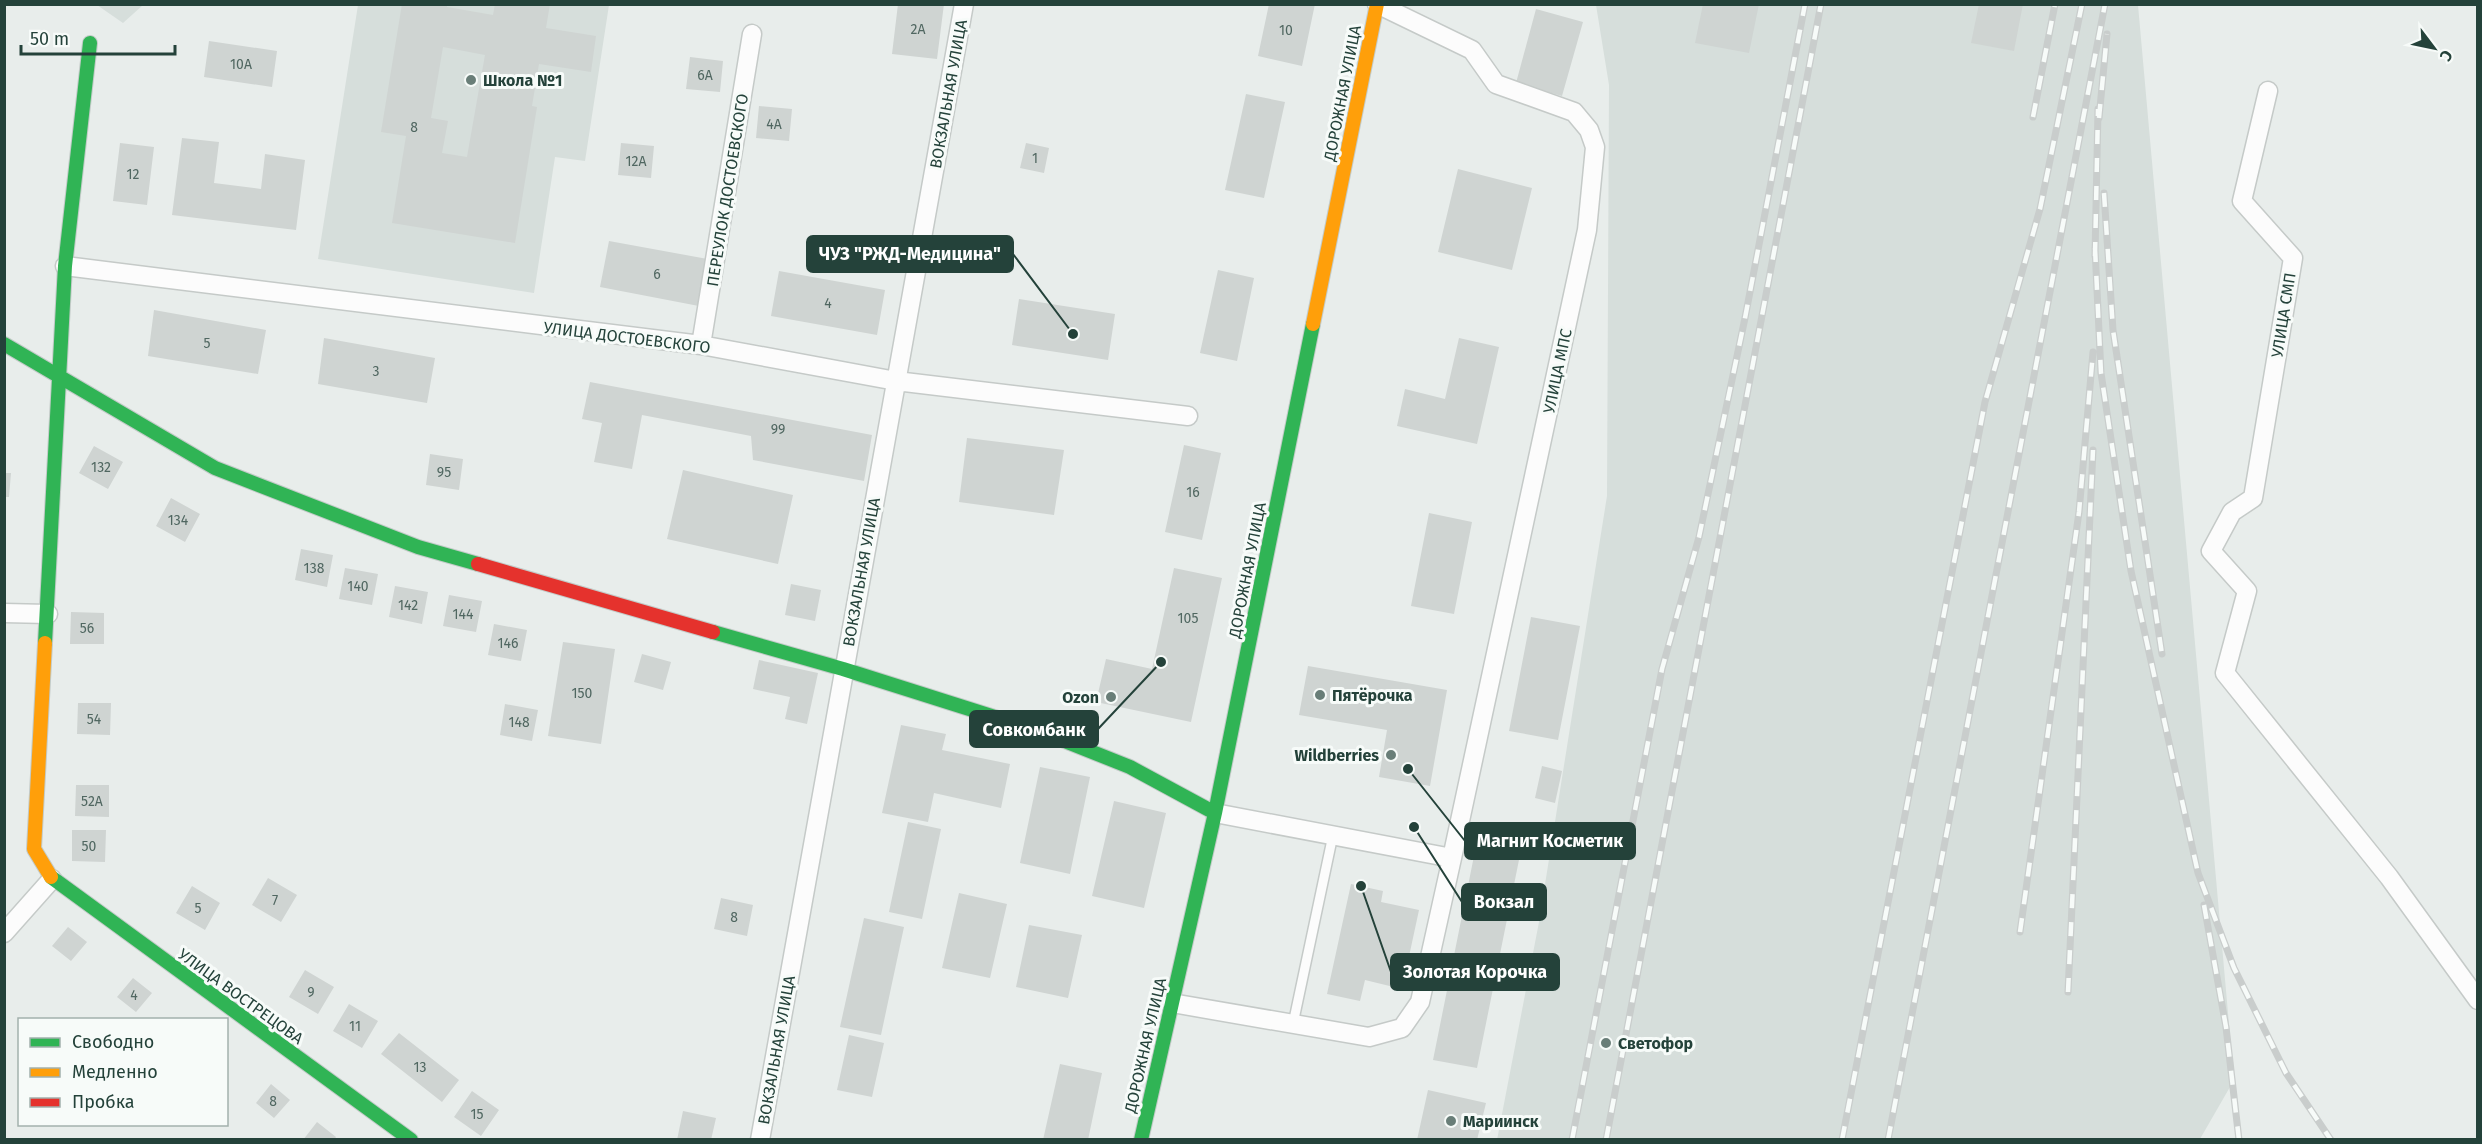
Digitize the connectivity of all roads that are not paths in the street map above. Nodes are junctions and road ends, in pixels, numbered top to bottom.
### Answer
1 (964, 4) edge
2 (1377, 4) edge
3 (753, 34) dead end
4 (90, 43) dead end
5 (2268, 91) dead end
6 (65, 266) junction
7 (4, 344) edge
8 (701, 345) junction
9 (58, 376) junction
10 (896, 381) junction
11 (1188, 416) dead end
12 (4, 613) edge
13 (48, 614) junction
14 (843, 669) junction
15 (1215, 813) junction
16 (1333, 835) junction
17 (1452, 858) junction
18 (52, 879) junction
19 (4, 933) edge
20 (2478, 1000) edge
21 (1172, 1003) junction
22 (1293, 1024) junction
23 (411, 1140) edge
24 (760, 1140) edge
25 (1141, 1140) edge

1 - 10 street, ВОКЗАЛЬНАЯ УЛИЦА
2 - 15 street, ДОРОЖНАЯ УЛИЦА
2 - 17 street, УЛИЦА МПС
3 - 8 street, ПЕРЕУЛОК ДОСТОЕВСКОГО
4 - 6 street
5 - 20 street, УЛИЦА СМП
6 - 8 street, УЛИЦА ДОСТОЕВСКОГО
6 - 9 street
7 - 9 street
8 - 10 street, УЛИЦА ДОСТОЕВСКОГО
9 - 13 street
9 - 14 street
10 - 11 street, УЛИЦА ДОСТОЕВСКОГО
10 - 14 street, ВОКЗАЛЬНАЯ УЛИЦА
12 - 13 street
13 - 18 street
14 - 15 street
14 - 24 street, ВОКЗАЛЬНАЯ УЛИЦА
15 - 16 street
15 - 21 street, ДОРОЖНАЯ УЛИЦА
16 - 17 street
16 - 22 lane
17 - 22 street, УЛИЦА МПС
18 - 19 street
18 - 23 street, УЛИЦА ВОСТРЕЦОВА
21 - 22 street, УЛИЦА МПС
21 - 25 street, ДОРОЖНАЯ УЛИЦА

